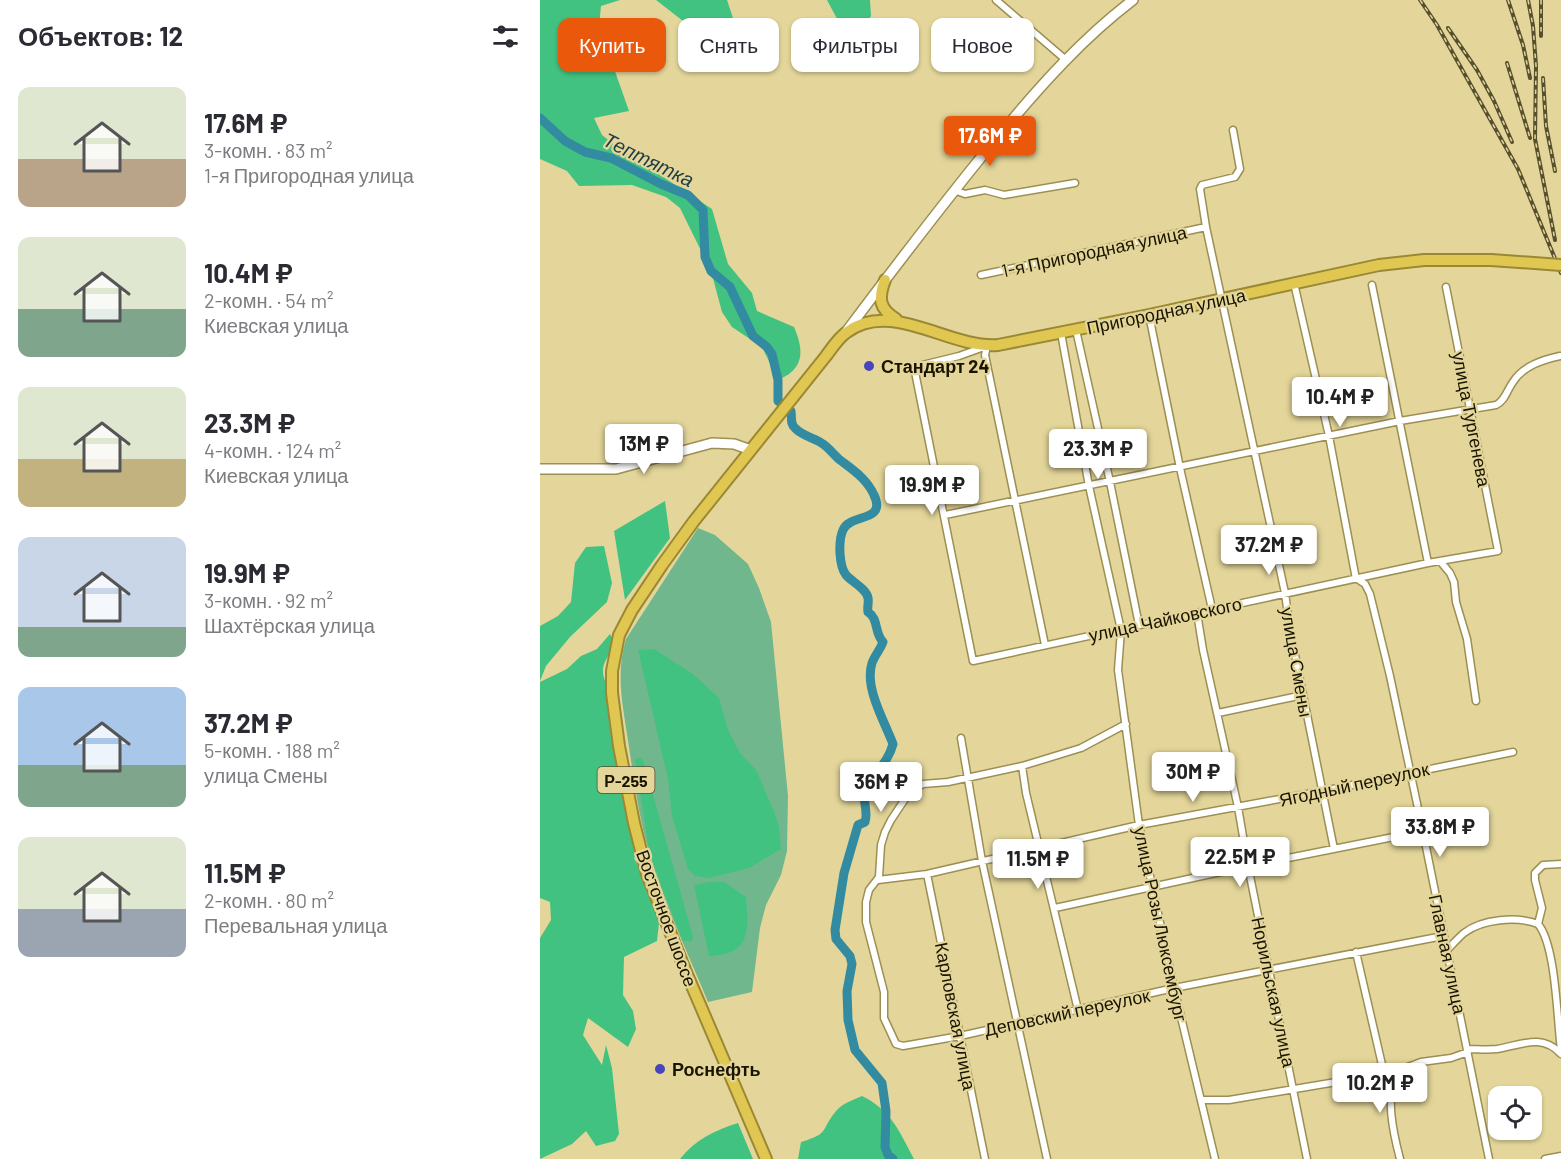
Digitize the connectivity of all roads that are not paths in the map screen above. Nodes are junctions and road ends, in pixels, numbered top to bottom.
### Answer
1 (996, 0) edge
2 (1133, 0) edge
3 (1066, 60) junction
4 (1233, 130) dead end
5 (1075, 183) dead end
6 (954, 190) junction
7 (1206, 227) junction
8 (1561, 265) edge
9 (981, 275) dead end
10 (885, 280) junction
11 (1294, 283) junction
12 (1372, 285) dead end
13 (1446, 286) dead end
14 (1222, 299) junction
15 (1149, 315) junction
16 (902, 322) junction
17 (1076, 330) junction
18 (846, 332) junction
19 (1061, 333) junction
20 (987, 346) junction
21 (1560, 356) edge
22 (1470, 409) junction
23 (1400, 421) junction
24 (770, 426) joint
25 (1329, 436) junction
26 (751, 450) junction
27 (1256, 452) junction
28 (1180, 468) junction
29 (540, 469) edge
30 (1110, 482) junction
31 (1089, 486) junction
32 (1015, 502) junction
33 (945, 515) junction
34 (1498, 551) joint
35 (1440, 561) junction
36 (1428, 563) junction
37 (1357, 579) junction
38 (1285, 594) junction
39 (1212, 609) junction
40 (1197, 613) junction
41 (1139, 625) junction
42 (1121, 630) junction
43 (1045, 645) junction
44 (1303, 695) junction
45 (1476, 701) dead end
46 (1218, 713) junction
47 (1126, 724) junction
48 (961, 738) dead end
49 (1513, 752) dead end
50 (1022, 766) junction
51 (1409, 772) junction
52 (967, 777) junction
53 (1323, 791) junction
54 (1239, 807) junction
55 (1464, 824) dead end
56 (1139, 825) junction
57 (1423, 832) junction
58 (1040, 848) junction
59 (1335, 849) junction
60 (982, 861) junction
61 (1561, 864) edge
62 (1248, 866) junction
63 (927, 874) junction
64 (878, 880) junction
65 (1152, 888) junction
66 (1055, 908) junction
67 (1538, 924) junction
68 (1443, 936) junction
69 (1447, 950) junction
70 (1356, 952) junction
71 (1270, 969) junction
72 (1174, 988) junction
73 (1078, 1010) junction
74 (1018, 1023) junction
75 (960, 1036) junction
76 (1468, 1051) junction
77 (1561, 1052) edge
78 (1383, 1069) junction
79 (1397, 1071) junction
80 (1294, 1089) junction
81 (1201, 1100) junction
82 (1561, 1156) edge
83 (766, 1159) edge
84 (985, 1159) edge
85 (1047, 1159) edge
86 (1215, 1159) edge
87 (1307, 1159) edge
88 (1400, 1159) edge
89 (1489, 1159) edge
90 (1545, 1159) edge

1 - 3 street
2 - 3 street
3 - 6 street
4 - 7 street
5 - 6 street
6 - 10 street
7 - 9 street, 1-я Пригородная улица
7 - 14 street, 1-я Пригородная улица
8 - 11 highway, Пригородная улица, bridge
10 - 16 highway
10 - 18 street
11 - 14 highway, Пригородная улица
11 - 25 street, Главная улица
12 - 23 street
13 - 22 street, улица Тургенева
14 - 15 highway, Пригородная улица
14 - 27 street, улица Смены
15 - 17 highway, Пригородная улица
15 - 28 street
16 - 18 highway, Пригородная улица
16 - 20 highway, Пригородная улица
17 - 19 highway, Пригородная улица
17 - 30 street
18 - 24 highway, Пригородная улица / Р-255
19 - 20 highway, Пригородная улица
19 - 31 street, улица Розы Люксембург
20 - 32 street
20 - 33 street
21 - 22 street
22 - 23 street
22 - 34 street, улица Тургенева
23 - 25 street
23 - 36 street
24 - 26 highway, Восточное шоссе / Р-255
25 - 27 street
25 - 37 street, Главная улица
26 - 29 street
26 - 83 highway, Восточное шоссе / Р-255
27 - 28 street
27 - 38 street, улица Смены
28 - 30 street
28 - 39 street
30 - 31 street
30 - 41 street
31 - 32 street
31 - 42 street, улица Розы Люксембург
32 - 33 street
32 - 43 street
33 - 43 street, улица Чайковского
34 - 35 street, улица Чайковского
35 - 36 street, улица Чайковского
35 - 45 street
36 - 37 street, улица Чайковского
37 - 38 street, улица Чайковского
37 - 51 street, Главная улица
38 - 39 street, улица Чайковского
38 - 44 street, улица Смены
39 - 40 street, улица Чайковского
40 - 41 street, улица Чайковского
40 - 46 street, Норильская улица
41 - 42 street, улица Чайковского
42 - 43 street, улица Чайковского
42 - 47 street, улица Розы Люксембург
44 - 46 street
44 - 53 street, улица Смены
46 - 54 street, Норильская улица
47 - 50 street
47 - 56 street, улица Розы Люксембург
48 - 52 street
49 - 51 street, Ягодный переулок
50 - 52 street
50 - 58 street
51 - 53 street, Ягодный переулок
51 - 57 street, Главная улица
52 - 60 street
52 - 64 street
53 - 54 street, Ягодный переулок
53 - 59 street, улица Смены
54 - 56 street, Ягодный переулок
54 - 62 street, Норильская улица
55 - 57 street
56 - 58 street, Ягодный переулок
56 - 65 street, улица Розы Люксембург
57 - 59 street
57 - 68 street, Главная улица
58 - 60 street, Ягодный переулок
58 - 66 street
59 - 62 street
60 - 63 street, Ягодный переулок
60 - 74 street
61 - 67 street
62 - 65 street
62 - 71 street, Норильская улица
63 - 64 street, Ягодный переулок
63 - 75 street, Карловская улица
64 - 75 street, Деповский переулок
65 - 66 street
65 - 72 street, улица Розы Люксембург
66 - 73 street
67 - 69 street
67 - 77 street
68 - 69 street, Главная улица
68 - 70 street, Деповский переулок
69 - 76 street, Главная улица
70 - 71 street, Деповский переулок
70 - 78 street
71 - 72 street, Деповский переулок
71 - 80 street, Норильская улица
72 - 73 street, Деповский переулок
72 - 81 street, улица Розы Люксембург
73 - 74 street, Деповский переулок
74 - 75 street, Деповский переулок
74 - 85 street
75 - 84 street, Карловская улица
76 - 77 street
76 - 79 street
76 - 89 street, Главная улица
78 - 79 street
78 - 80 street
79 - 88 street
80 - 81 street
80 - 87 street, Норильская улица
81 - 86 street, улица Розы Люксембург
82 - 90 street

